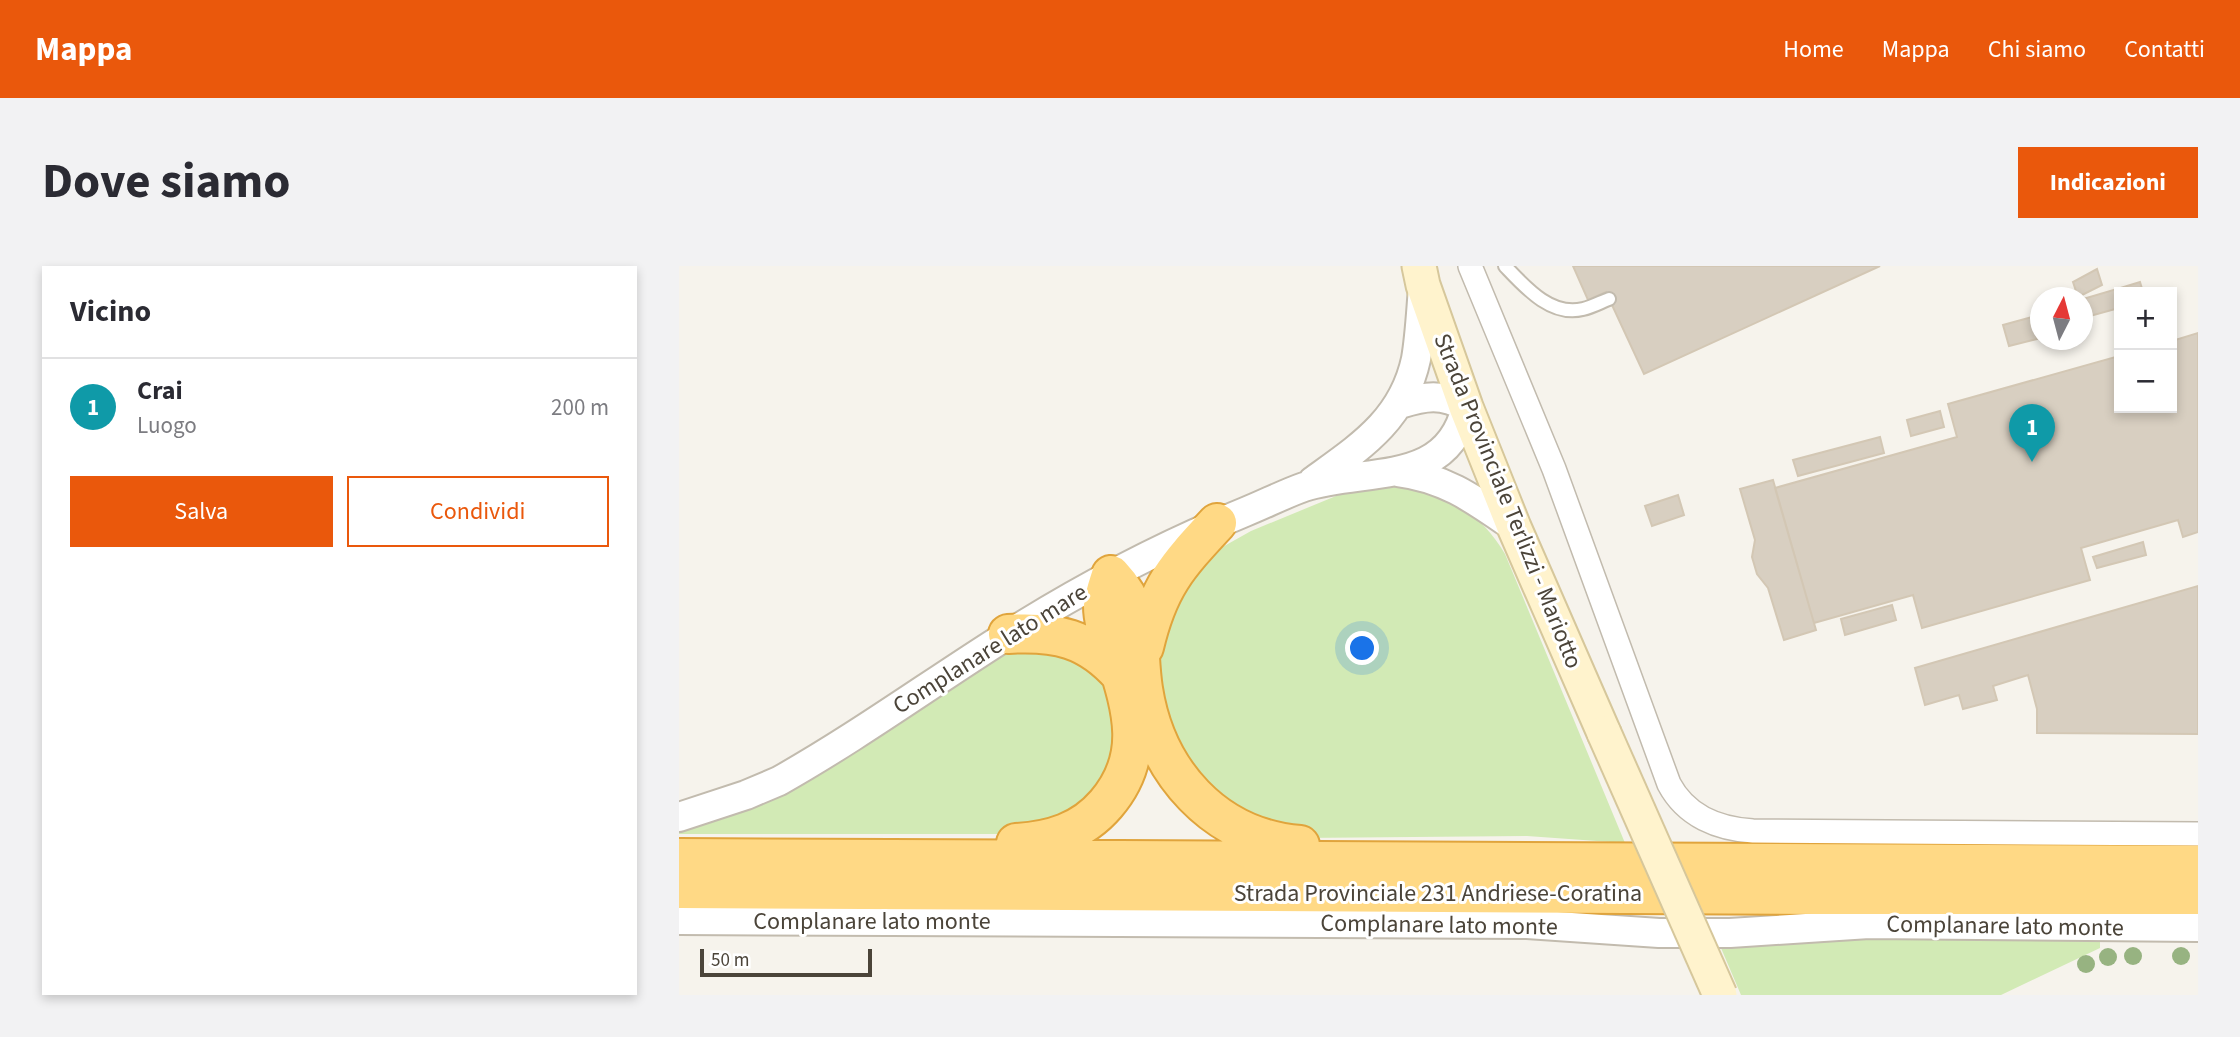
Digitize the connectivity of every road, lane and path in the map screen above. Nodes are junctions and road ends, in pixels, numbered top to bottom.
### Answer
1 (1470, 266) edge
2 (1505, 266) edge
3 (1421, 275) edge
4 (1609, 299) dead end
5 (1400, 404) junction
6 (1466, 407) junction
7 (1395, 472) junction
8 (1305, 487) junction
9 (1217, 523) junction
10 (1514, 527) junction
11 (1111, 575) junction
12 (1008, 634) junction
13 (1131, 665) junction
14 (679, 817) edge
15 (2198, 834) edge
16 (679, 858) edge
17 (758, 859) junction
18 (1518, 862) junction
19 (2198, 865) edge
20 (679, 888) edge
21 (2198, 895) edge
22 (679, 920) edge
23 (2198, 928) edge
24 (1720, 995) edge

1 - 15 street
2 - 4 lane
3 - 5 street
3 - 6 main road, Strada Provinciale Terlizzi - Mariotto
5 - 6 street
5 - 8 street
6 - 7 street
6 - 10 main road, Strada Provinciale Terlizzi - Mariotto
7 - 8 street
7 - 10 street
8 - 9 street, Complanare lato mare
9 - 11 street, Complanare lato mare
9 - 13 highway
10 - 24 main road, Strada Provinciale Terlizzi - Mariotto, bridge
11 - 12 street, Complanare lato mare
11 - 13 highway
12 - 13 highway
12 - 14 street, Complanare lato mare
13 - 17 highway
13 - 18 highway
16 - 17 highway, Strada Provinciale 231 Andriese-Coratina
17 - 18 highway, Strada Provinciale 231 Andriese-Coratina
18 - 19 highway, Strada Provinciale 231 Andriese-Coratina
20 - 21 highway, Strada Provinciale 231 Andriese-Coratina
22 - 23 street, Complanare lato monte

